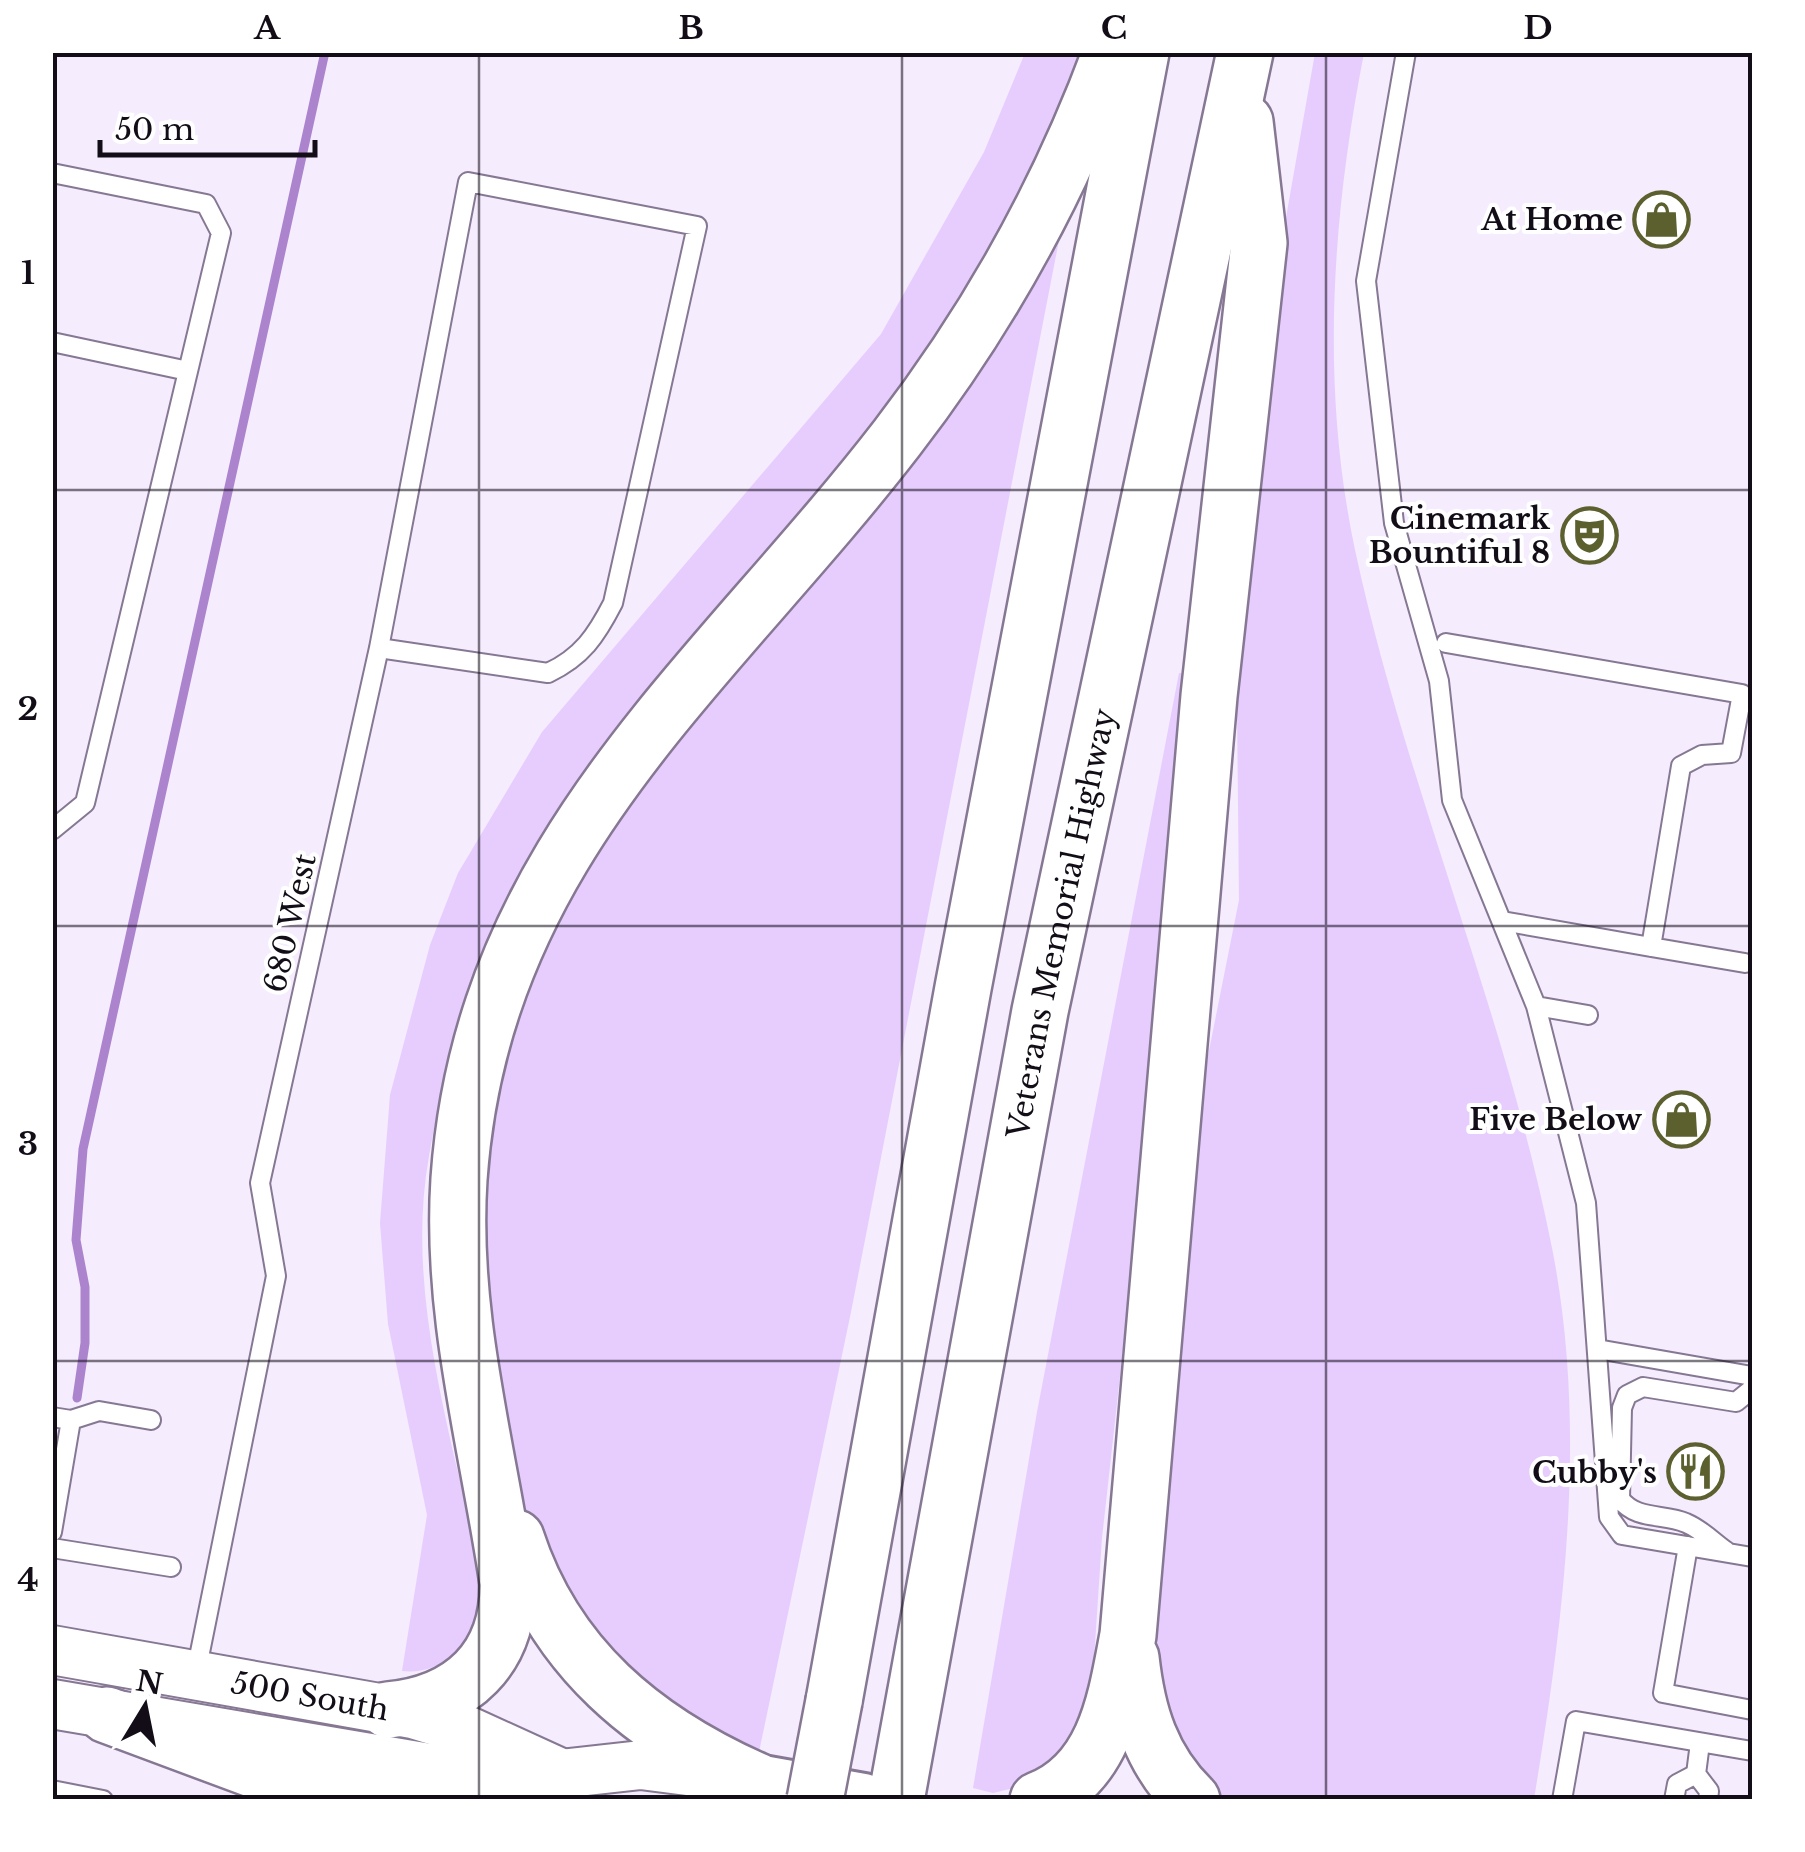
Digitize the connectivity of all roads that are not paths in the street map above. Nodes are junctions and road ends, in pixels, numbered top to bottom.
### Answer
1 (1111, 52) edge
2 (1141, 52) edge
3 (1406, 52) edge
4 (1242, 64) edge
5 (52, 172) edge
6 (52, 342) edge
7 (188, 371) junction
8 (1446, 643) dead end
9 (379, 648) junction
10 (52, 830) edge
11 (1502, 921) junction
12 (1650, 947) junction
13 (1745, 963) dead end
14 (1536, 1006) junction
15 (1588, 1015) dead end
16 (1597, 1349) junction
17 (1752, 1376) edge
18 (1752, 1389) edge
19 (62, 1418) edge
20 (151, 1420) dead end
21 (483, 1435) junction
22 (52, 1532) edge
23 (1688, 1546) junction
24 (52, 1548) edge
25 (1727, 1553) junction
26 (1752, 1557) edge
27 (171, 1567) dead end
28 (1128, 1636) junction
29 (52, 1650) edge
30 (195, 1676) junction
31 (52, 1704) edge
32 (388, 1710) junction
33 (1752, 1710) edge
34 (107, 1715) junction
35 (1700, 1742) junction
36 (1752, 1752) edge
37 (560, 1774) junction
38 (1696, 1774) junction
39 (757, 1781) junction
40 (52, 1790) edge
41 (102, 1800) edge
42 (432, 1800) edge
43 (607, 1800) edge
44 (814, 1800) edge
45 (864, 1800) edge
46 (896, 1800) edge
47 (1038, 1800) edge
48 (1192, 1800) edge
49 (1562, 1800) edge
50 (1674, 1800) edge
51 (1708, 1800) edge

1 - 21 highway
2 - 44 highway, bridge
3 - 11 lane
4 - 28 highway
4 - 46 highway, Veterans Memorial Highway
5 - 7 lane
6 - 7 lane
7 - 10 lane
8 - 12 lane
9 - 9 lane, 680 West
9 - 30 lane, 680 West
11 - 12 lane
11 - 14 lane
12 - 13 lane
14 - 15 lane
14 - 16 lane
16 - 17 lane
16 - 23 lane
18 - 25 lane
19 - 20 lane
19 - 22 lane
21 - 32 highway
21 - 39 highway
23 - 25 lane
23 - 33 lane
24 - 27 lane
25 - 26 lane
28 - 47 highway
28 - 48 highway
29 - 30 main road, 500 South
30 - 32 main road, 500 South
31 - 34 main road, 500 South
32 - 37 main road, 500 South
34 - 37 main road, 500 South
34 - 42 highway
35 - 36 lane
35 - 38 lane
35 - 49 lane
37 - 39 main road, 500 South
37 - 43 main road, 500 South
38 - 50 lane
38 - 51 lane
39 - 45 main road, 500 South
40 - 41 lane

